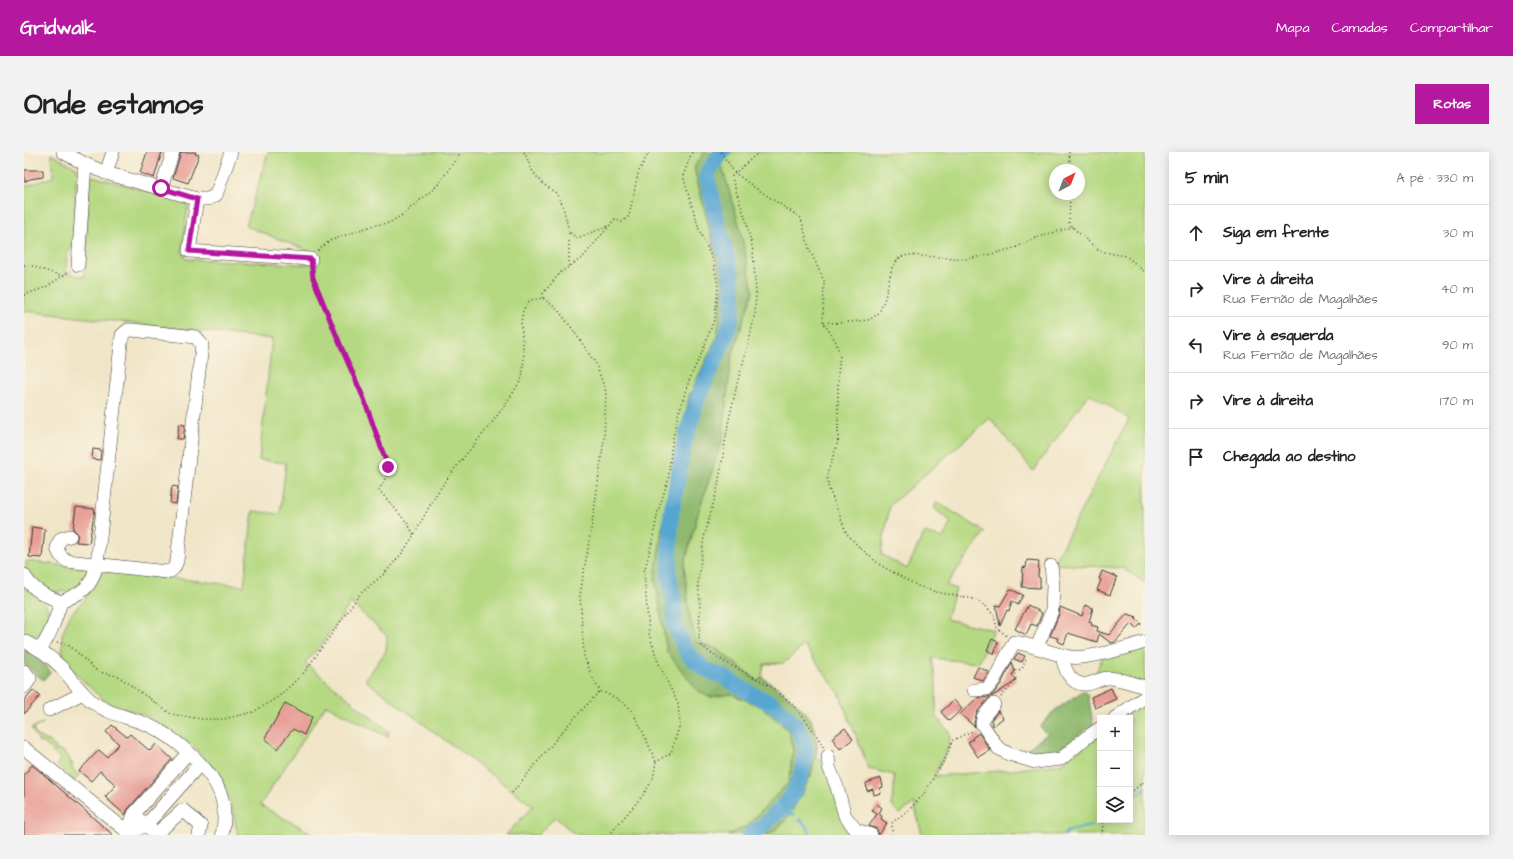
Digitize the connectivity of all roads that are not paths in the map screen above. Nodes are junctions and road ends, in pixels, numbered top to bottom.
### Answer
1 (62, 152) edge
2 (113, 152) edge
3 (173, 152) edge
4 (231, 152) edge
5 (86, 164) junction
6 (106, 173) junction
7 (161, 188) junction
8 (197, 199) junction
9 (311, 259) road end
10 (78, 265) road end
11 (70, 536) dead end
12 (98, 564) junction
13 (1051, 566) dead end
14 (24, 575) edge
15 (61, 602) junction
16 (24, 641) edge
17 (1145, 642) edge
18 (1033, 646) junction
19 (40, 649) junction
20 (1062, 655) junction
21 (24, 671) edge
22 (24, 687) edge
23 (1145, 687) edge
24 (974, 690) dead end
25 (83, 693) junction
26 (1145, 697) edge
27 (994, 704) road end
28 (49, 710) dead end
29 (1119, 715) edge
30 (1097, 730) edge
31 (24, 748) edge
32 (188, 753) junction
33 (828, 756) road end
34 (200, 764) junction
35 (134, 814) junction
36 (146, 825) junction
37 (128, 834) edge
38 (199, 835) edge
39 (222, 835) edge
40 (871, 835) edge

1 - 5 street
2 - 6 street
3 - 7 street
4 - 8 street
5 - 6 street
5 - 10 street
6 - 7 street
7 - 8 street
8 - 9 street
11 - 12 street
12 - 12 street
12 - 15 street
13 - 18 street
14 - 15 street
15 - 19 street
16 - 19 street
17 - 20 street
18 - 20 street
18 - 24 street
19 - 25 street
20 - 23 street
21 - 22 street
25 - 28 street
25 - 32 street
26 - 29 street
27 - 30 street
31 - 37 street
32 - 34 street
32 - 35 street
33 - 40 street
34 - 36 street
34 - 39 street
35 - 36 street
35 - 37 street
36 - 37 street
36 - 38 street

